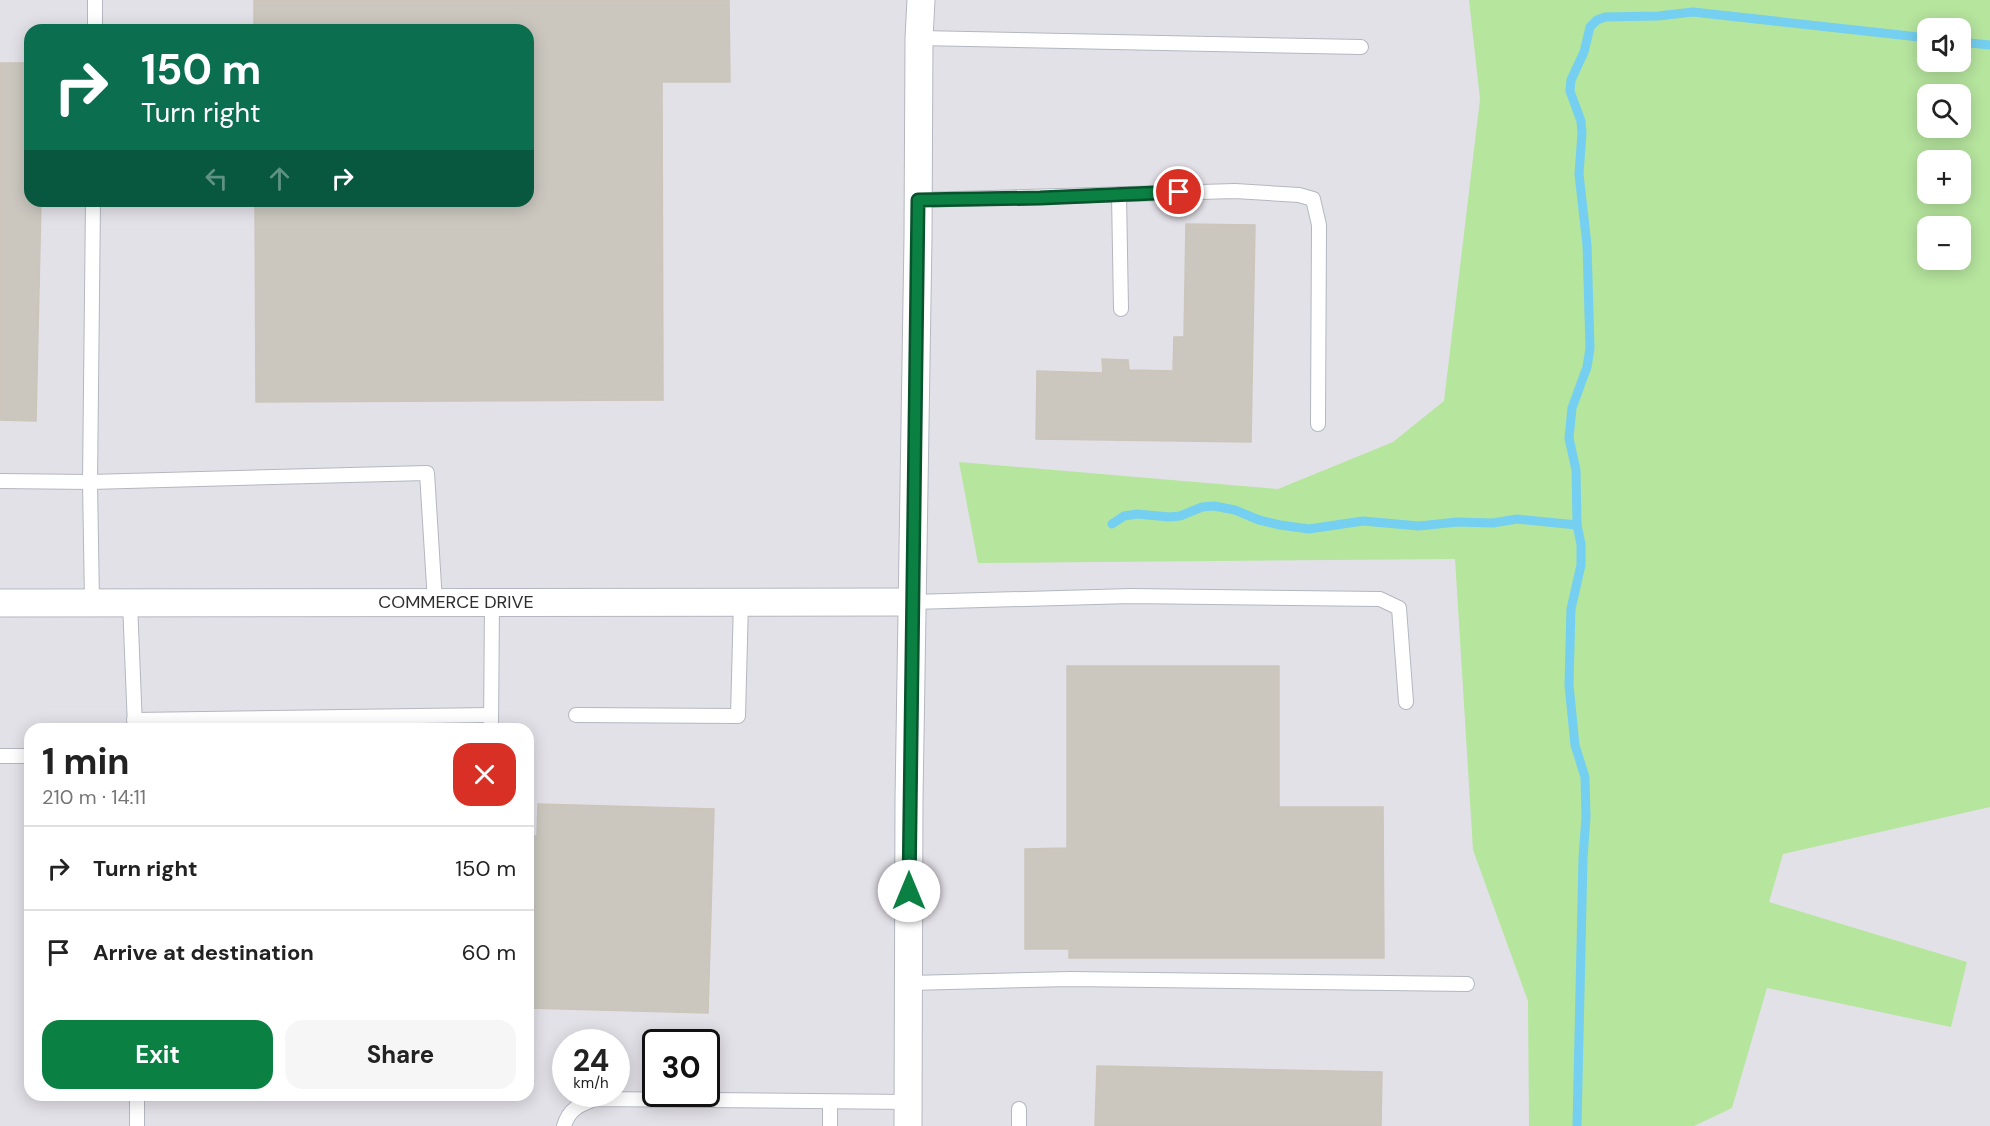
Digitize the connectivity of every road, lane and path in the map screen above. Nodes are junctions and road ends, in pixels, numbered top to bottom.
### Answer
1 (95, 0) edge
2 (921, 0) edge
3 (95, 24) edge
4 (919, 38) junction
5 (1361, 47) dead end
6 (1119, 194) junction
7 (918, 200) junction
8 (93, 207) edge
9 (1120, 309) dead end
10 (1318, 424) dead end
11 (0, 481) edge
12 (90, 482) junction
13 (92, 602) junction
14 (130, 602) junction
15 (435, 602) junction
16 (492, 602) junction
17 (741, 602) junction
18 (912, 602) junction
19 (0, 603) edge
20 (1406, 702) dead end
21 (491, 715) junction
22 (576, 715) dead end
23 (135, 723) edge
24 (175, 723) edge
25 (491, 723) edge
26 (0, 756) edge
27 (24, 756) edge
28 (910, 983) junction
29 (1467, 984) dead end
30 (137, 1101) edge
31 (830, 1102) junction
32 (1019, 1109) dead end
33 (908, 1114) edge
34 (137, 1126) edge
35 (564, 1126) edge
36 (830, 1126) edge
37 (1019, 1126) edge

1 - 3 lane
2 - 4 street
4 - 5 lane
4 - 7 street
6 - 7 lane
6 - 9 lane
6 - 10 lane
7 - 18 street
8 - 12 lane
11 - 12 lane
12 - 13 lane
12 - 15 lane
13 - 14 street, COMMERCE DRIVE
13 - 19 street, COMMERCE DRIVE
14 - 15 street, COMMERCE DRIVE
14 - 23 lane
15 - 16 street, COMMERCE DRIVE
16 - 17 street, COMMERCE DRIVE
16 - 21 lane
17 - 18 street, COMMERCE DRIVE
17 - 22 lane
18 - 20 lane
18 - 28 street
21 - 24 lane
21 - 25 lane
26 - 27 lane
28 - 29 lane
28 - 33 street
30 - 34 lane
31 - 33 lane
31 - 35 lane
31 - 36 lane
32 - 37 lane

